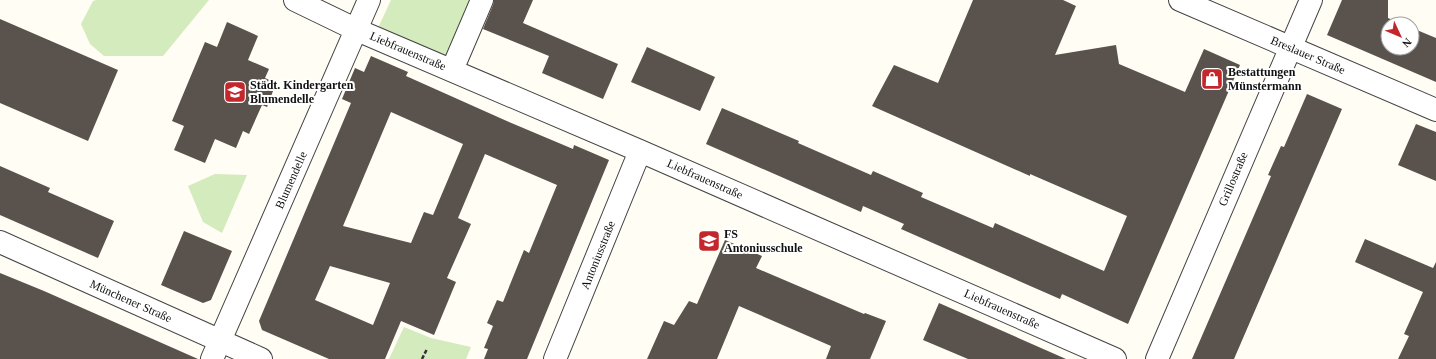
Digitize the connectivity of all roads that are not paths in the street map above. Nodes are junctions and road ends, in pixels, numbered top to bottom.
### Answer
1 (296, 0) edge
2 (369, 0) edge
3 (482, 0) edge
4 (1180, 0) edge
5 (1311, 0) edge
6 (357, 30) junction
7 (1290, 47) junction
8 (452, 70) junction
9 (1436, 110) edge
10 (640, 150) junction
11 (0, 242) edge
12 (216, 350) edge
13 (261, 359) edge
14 (555, 359) edge
15 (1115, 359) edge
16 (1156, 359) edge

1 - 6 street, Liebfrauenstraße
2 - 6 street, Blumendelle
3 - 8 street
4 - 7 street, Breslauer Straße
5 - 7 street, Grillostraße
6 - 8 street, Liebfrauenstraße
6 - 12 street, Blumendelle
7 - 9 street, Breslauer Straße
7 - 16 street, Grillostraße
8 - 10 street, Liebfrauenstraße
10 - 14 street, Antoniusstraße
10 - 15 street, Liebfrauenstraße
11 - 12 street, Münchener Straße
12 - 13 street, Münchener Straße

